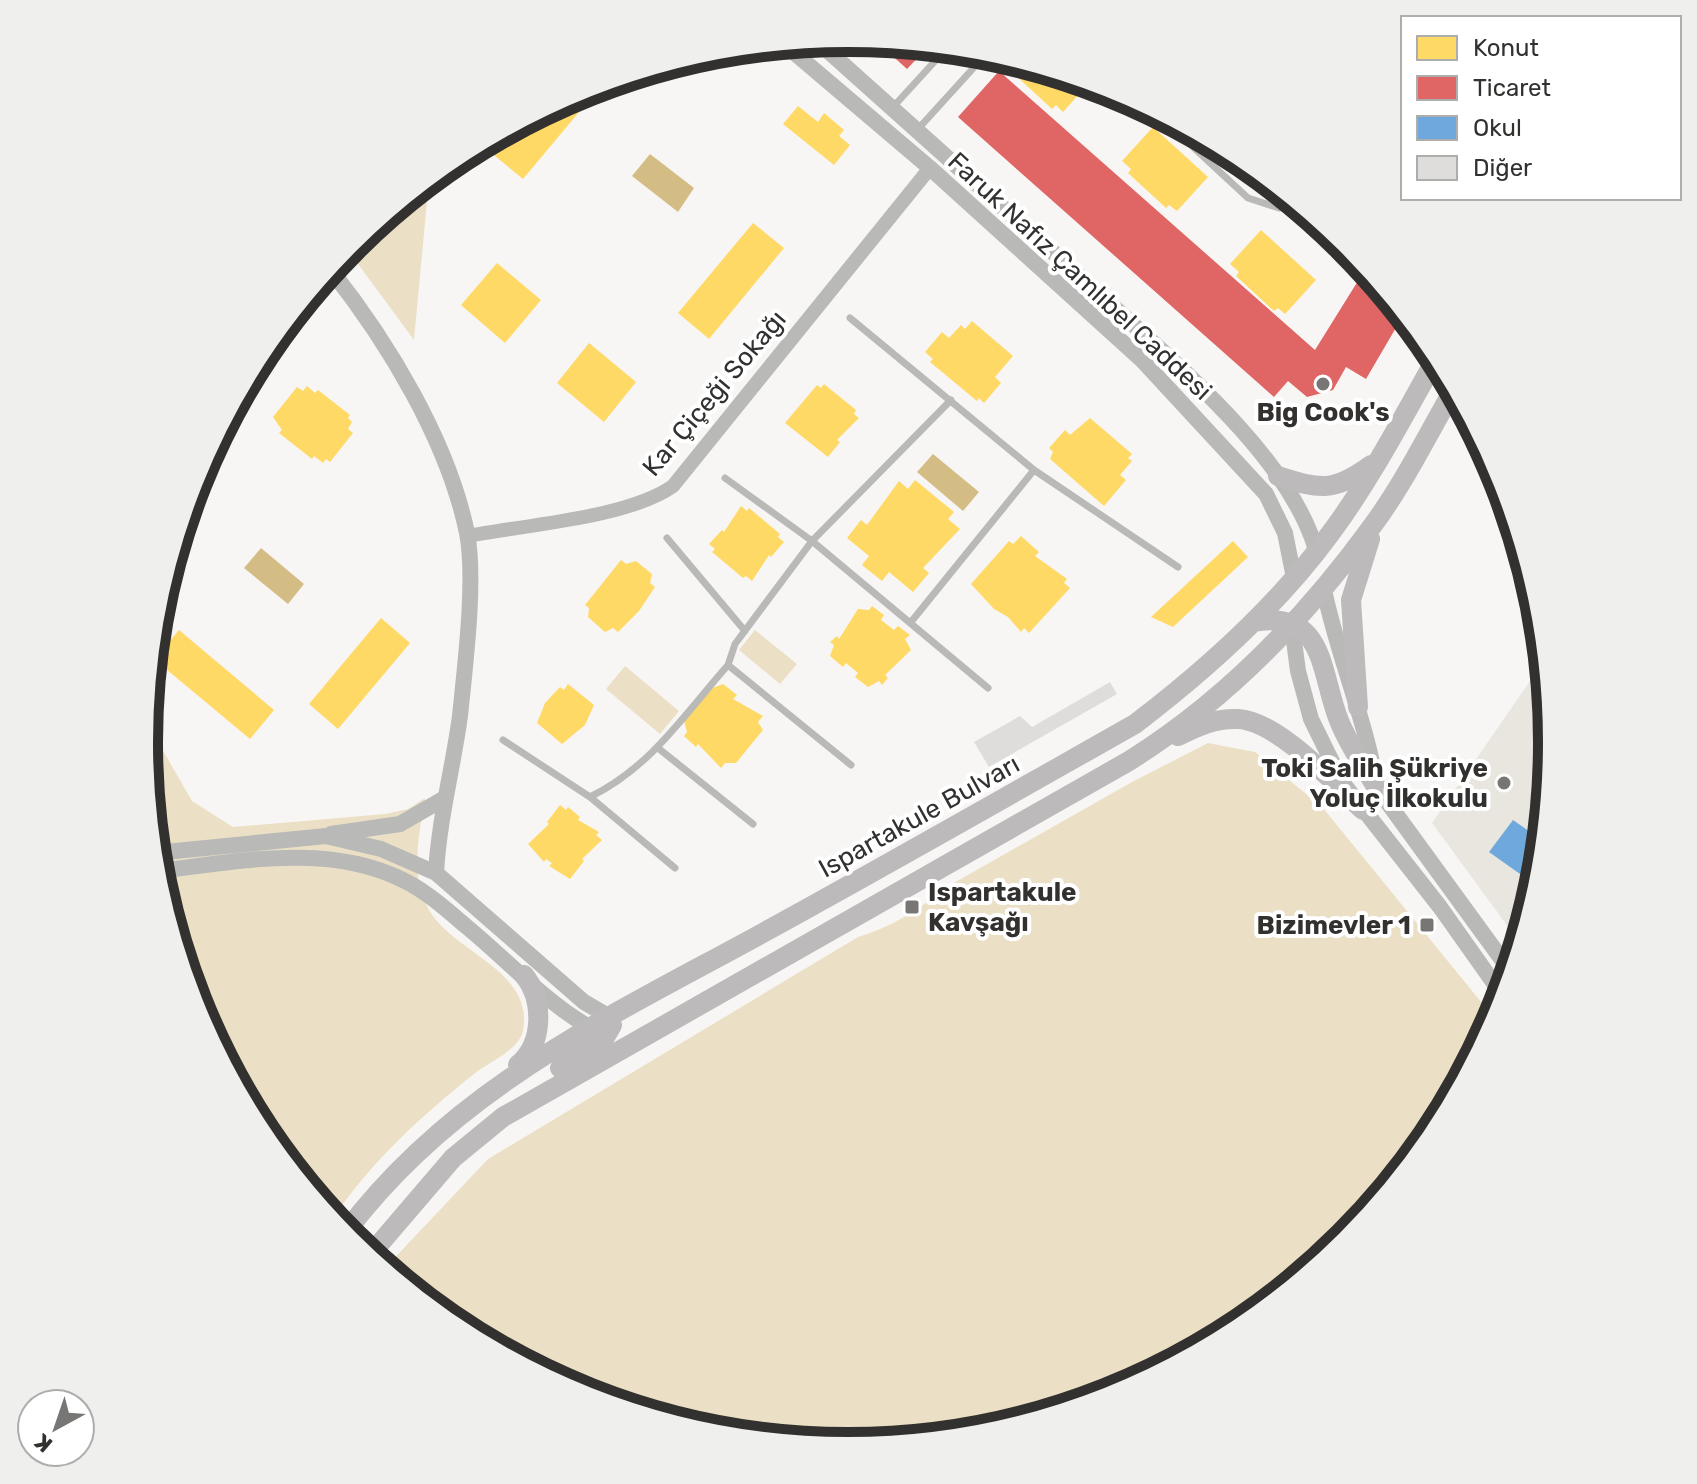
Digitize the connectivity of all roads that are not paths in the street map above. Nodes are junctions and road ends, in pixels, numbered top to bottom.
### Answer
1 (830, 52) edge
2 (796, 54) edge
3 (938, 58) edge
4 (979, 64) edge
5 (893, 107) junction
6 (925, 135) junction
7 (1184, 139) edge
8 (923, 162) junction
9 (958, 165) junction
10 (944, 181) junction
11 (1283, 206) edge
12 (338, 279) edge
13 (850, 318) dead end
14 (1429, 370) edge
15 (951, 400) junction
16 (1448, 400) edge
17 (1377, 461) junction
18 (1034, 470) junction
19 (1278, 476) junction
20 (725, 478) dead end
21 (1375, 523) junction
22 (468, 536) junction
23 (667, 538) dead end
24 (812, 541) junction
25 (1316, 550) junction
26 (1178, 567) dead end
27 (1294, 578) junction
28 (1324, 590) junction
29 (911, 622) junction
30 (1253, 622) junction
31 (1292, 626) junction
32 (745, 631) junction
33 (728, 665) junction
34 (988, 688) dead end
35 (1358, 707) junction
36 (503, 740) dead end
37 (658, 748) junction
38 (1142, 752) junction
39 (851, 765) dead end
40 (1377, 788) junction
41 (590, 797) junction
42 (445, 798) junction
43 (1363, 810) junction
44 (753, 824) dead end
45 (325, 836) junction
46 (168, 852) edge
47 (675, 868) dead end
48 (171, 870) edge
49 (436, 873) junction
50 (406, 881) junction
51 (1503, 961) edge
52 (524, 975) junction
53 (1494, 984) edge
54 (608, 1016) junction
55 (597, 1033) junction
56 (628, 1045) junction
57 (489, 1090) junction
58 (471, 1141) junction
59 (354, 1222) edge
60 (378, 1246) edge

1 - 5 street, Faruk Nafız Çamlıbel Caddesi
2 - 8 street, Faruk Nafız Çamlıbel Caddesi
3 - 5 lane
4 - 6 lane
5 - 6 street, Faruk Nafız Çamlıbel Caddesi
6 - 8 street
6 - 9 street, Faruk Nafız Çamlıbel Caddesi
7 - 11 lane
8 - 10 street, Faruk Nafız Çamlıbel Caddesi
8 - 22 street, Kar Çiçeği Sokağı
9 - 10 street
9 - 19 street, Faruk Nafız Çamlıbel Caddesi
10 - 27 street, Faruk Nafız Çamlıbel Caddesi
12 - 22 street
13 - 15 lane
14 - 17 main road, Ispartakule Bulvarı
15 - 18 lane
15 - 24 lane
16 - 21 main road, Ispartakule Bulvarı
17 - 19 main road
17 - 25 main road, Ispartakule Bulvarı
18 - 26 lane
18 - 29 lane
19 - 25 street, Faruk Nafız Çamlıbel Caddesi
20 - 24 lane
21 - 28 main road, Ispartakule Bulvarı
21 - 35 main road
22 - 42 street
23 - 32 lane
24 - 29 lane
24 - 32 lane
25 - 27 main road, Ispartakule Bulvarı
25 - 28 main road
27 - 30 main road, Ispartakule Bulvarı
27 - 31 main road
28 - 31 main road, Ispartakule Bulvarı
28 - 35 street
29 - 34 lane
30 - 31 main road
30 - 54 main road, Ispartakule Bulvarı
31 - 38 main road, Ispartakule Bulvarı
31 - 40 main road
31 - 43 street
32 - 33 lane
33 - 37 lane
33 - 39 lane
35 - 40 street
36 - 41 lane
37 - 41 lane
37 - 44 lane
38 - 43 main road
38 - 56 main road, Ispartakule Bulvarı
40 - 51 street
41 - 47 lane
42 - 45 street
42 - 49 street
43 - 53 street
45 - 46 street
45 - 49 street
48 - 50 street
49 - 50 street
49 - 54 street
50 - 52 street
52 - 55 street
52 - 57 main road
54 - 55 main road, Ispartakule Bulvarı
55 - 56 main road
55 - 57 main road, Ispartakule Bulvarı
55 - 58 main road
56 - 58 main road, Ispartakule Bulvarı
57 - 59 main road, Ispartakule Bulvarı
58 - 60 main road, Ispartakule Bulvarı

